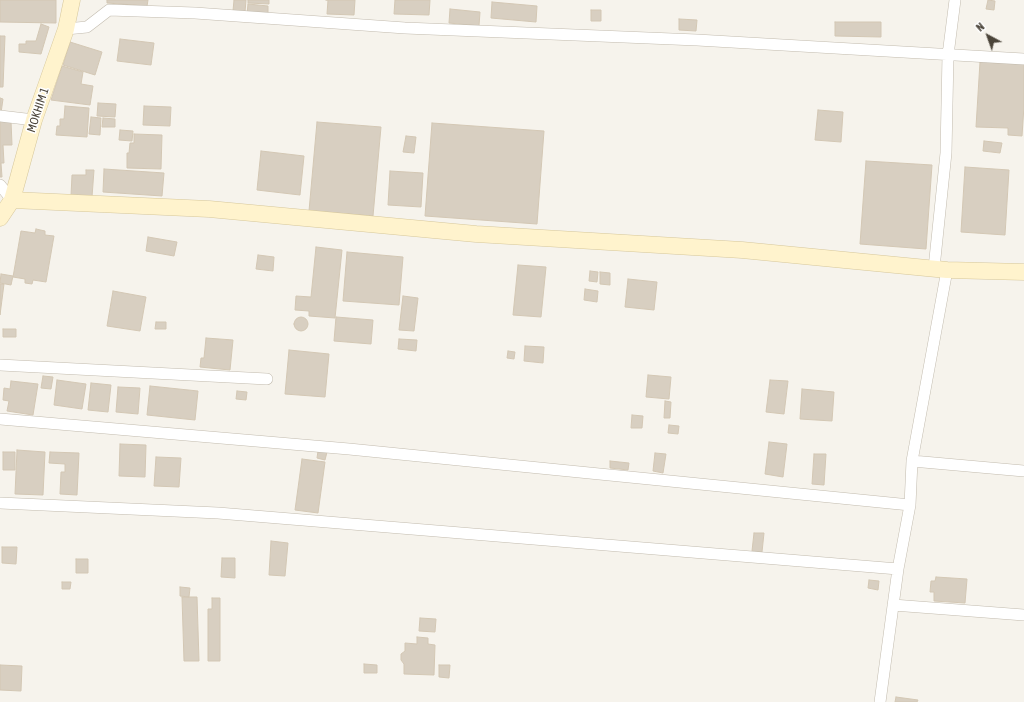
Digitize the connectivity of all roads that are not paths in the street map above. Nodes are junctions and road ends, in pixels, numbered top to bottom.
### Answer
1 (72, 0) edge
2 (955, 0) edge
3 (66, 29) junction
4 (948, 56) junction
5 (1024, 60) edge
6 (0, 116) edge
7 (34, 120) junction
8 (0, 185) edge
9 (12, 200) junction
10 (0, 218) edge
11 (941, 269) junction
12 (1024, 272) edge
13 (0, 365) edge
14 (267, 379) dead end
15 (0, 419) edge
16 (912, 461) junction
17 (1024, 470) edge
18 (0, 503) edge
19 (910, 505) junction
20 (898, 569) junction
21 (893, 605) junction
22 (1024, 615) edge
23 (880, 702) edge

1 - 3 street, MOKHIM 1
2 - 4 street
3 - 4 street
3 - 7 street, MOKHIM 1
4 - 5 street
4 - 11 street
6 - 7 street
7 - 9 street, MOKHIM 1
8 - 9 street
9 - 10 street, MOKHIM 1
9 - 11 street
11 - 12 street
11 - 16 street
13 - 14 street
15 - 19 street
16 - 17 street
16 - 19 street
18 - 20 street
19 - 20 street
20 - 21 street
21 - 22 street
21 - 23 street

